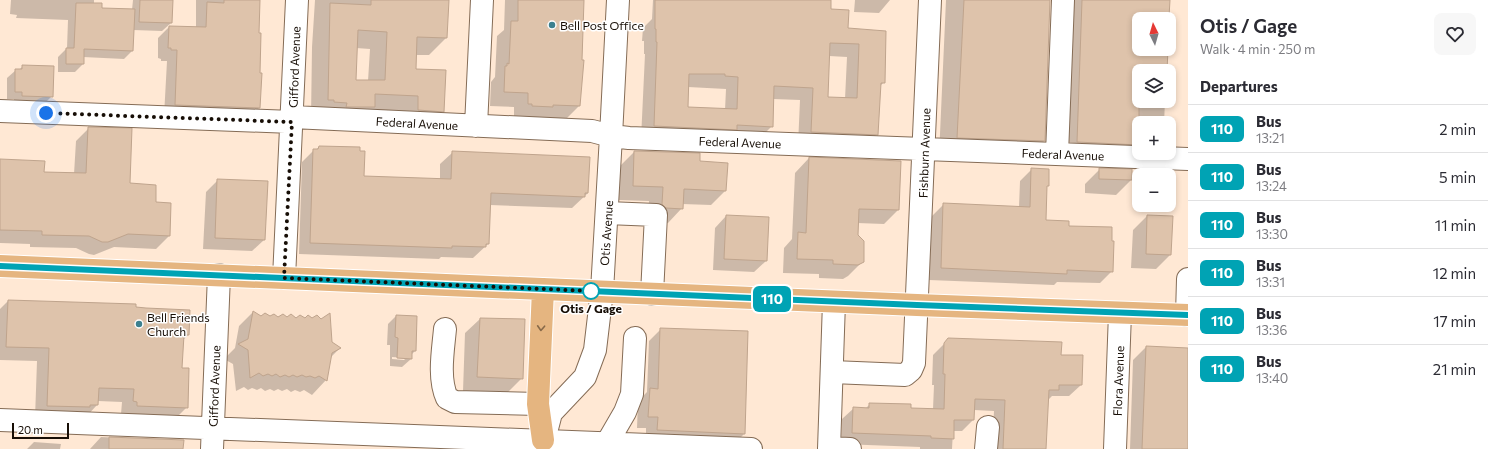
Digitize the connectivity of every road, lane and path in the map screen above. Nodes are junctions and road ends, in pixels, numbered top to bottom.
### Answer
1 (297, 0) edge
2 (482, 0) edge
3 (618, 0) edge
4 (930, 0) edge
5 (1063, 0) edge
6 (0, 111) edge
7 (292, 120) junction
8 (476, 126) junction
9 (611, 136) junction
10 (924, 149) junction
11 (1057, 154) junction
12 (1188, 159) edge
13 (607, 213) junction
14 (0, 266) edge
15 (219, 275) junction
16 (284, 278) junction
17 (1188, 279) edge
18 (543, 289) junction
19 (602, 291) junction
20 (652, 294) junction
21 (834, 302) junction
22 (917, 305) junction
23 (1120, 313) junction
24 (1187, 315) edge
25 (444, 329) dead end
26 (635, 338) dead end
27 (832, 372) junction
28 (538, 404) junction
29 (0, 420) edge
30 (988, 428) dead end
31 (212, 439) edge
32 (543, 445) edge
33 (607, 446) edge
34 (751, 449) edge
35 (836, 449) edge
36 (986, 449) edge
37 (1115, 449) edge

1 - 7 street, Gifford Avenue
2 - 8 street
3 - 9 street, Otis Avenue
4 - 10 street, Fishburn Avenue
5 - 11 street
6 - 7 street, Federal Avenue
7 - 8 street, Federal Avenue
7 - 16 street, Gifford Avenue
8 - 9 street, Federal Avenue
9 - 10 street, Federal Avenue
9 - 13 street, Otis Avenue
10 - 11 street, Federal Avenue
10 - 22 street, Fishburn Avenue
11 - 12 street, Federal Avenue
13 - 19 street, Otis Avenue
13 - 20 street
14 - 15 main road
15 - 16 main road
15 - 31 street, Gifford Avenue
16 - 18 main road
17 - 24 street
18 - 19 main road
18 -> 28 main road
19 - 20 main road
19 - 32 street, Otis Avenue
20 - 21 main road
21 - 22 main road
21 - 27 street
22 - 23 main road
22 - 27 street, Fishburn Avenue
23 - 24 main road
23 - 37 street, Flora Avenue
25 - 28 street
26 - 33 street
27 - 35 street
28 - 32 main road
29 - 31 street
30 - 36 street
31 - 32 street
32 - 33 street
33 - 34 street

